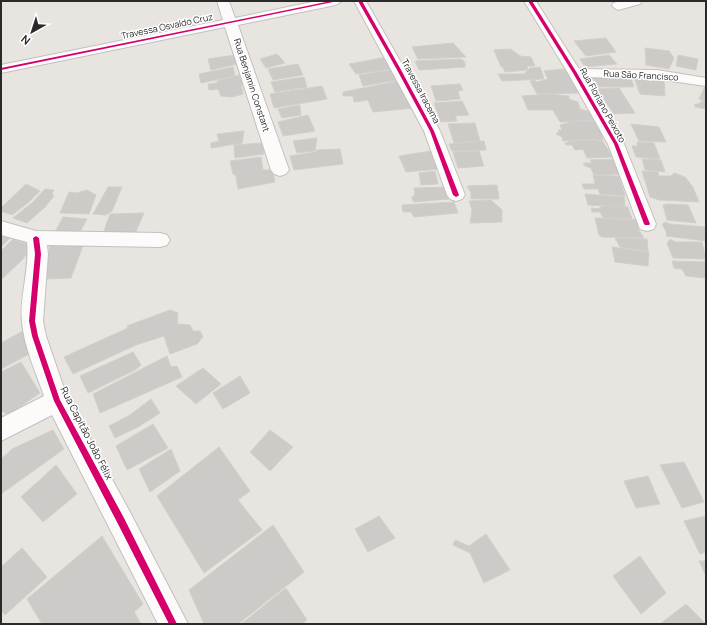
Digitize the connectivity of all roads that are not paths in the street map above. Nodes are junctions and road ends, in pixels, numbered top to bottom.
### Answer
1 (223, 1) edge
2 (336, 1) edge
3 (360, 1) edge
4 (530, 1) edge
5 (636, 1) edge
6 (618, 6) dead end
7 (231, 22) junction
8 (1, 69) edge
9 (575, 73) junction
10 (706, 82) edge
11 (280, 170) dead end
12 (456, 195) dead end
13 (647, 224) dead end
14 (1, 228) edge
15 (36, 238) junction
16 (160, 240) dead end
17 (57, 402) junction
18 (1, 430) edge
19 (174, 624) edge

1 - 7 street, Rua Benjamin Constant
2 - 7 street, Travessa Osvaldo Cruz
3 - 12 street, Travessa Iracema
4 - 9 street, Rua Floriano Peixoto
5 - 6 street
7 - 8 street, Travessa Osvaldo Cruz
7 - 11 street, Rua Benjamin Constant
9 - 10 street, Rua São Francisco
9 - 13 street, Rua Floriano Peixoto
14 - 15 street
15 - 16 street
15 - 17 street, Rua Capitão João Félix
17 - 18 street
17 - 19 street, Rua Capitão João Félix

